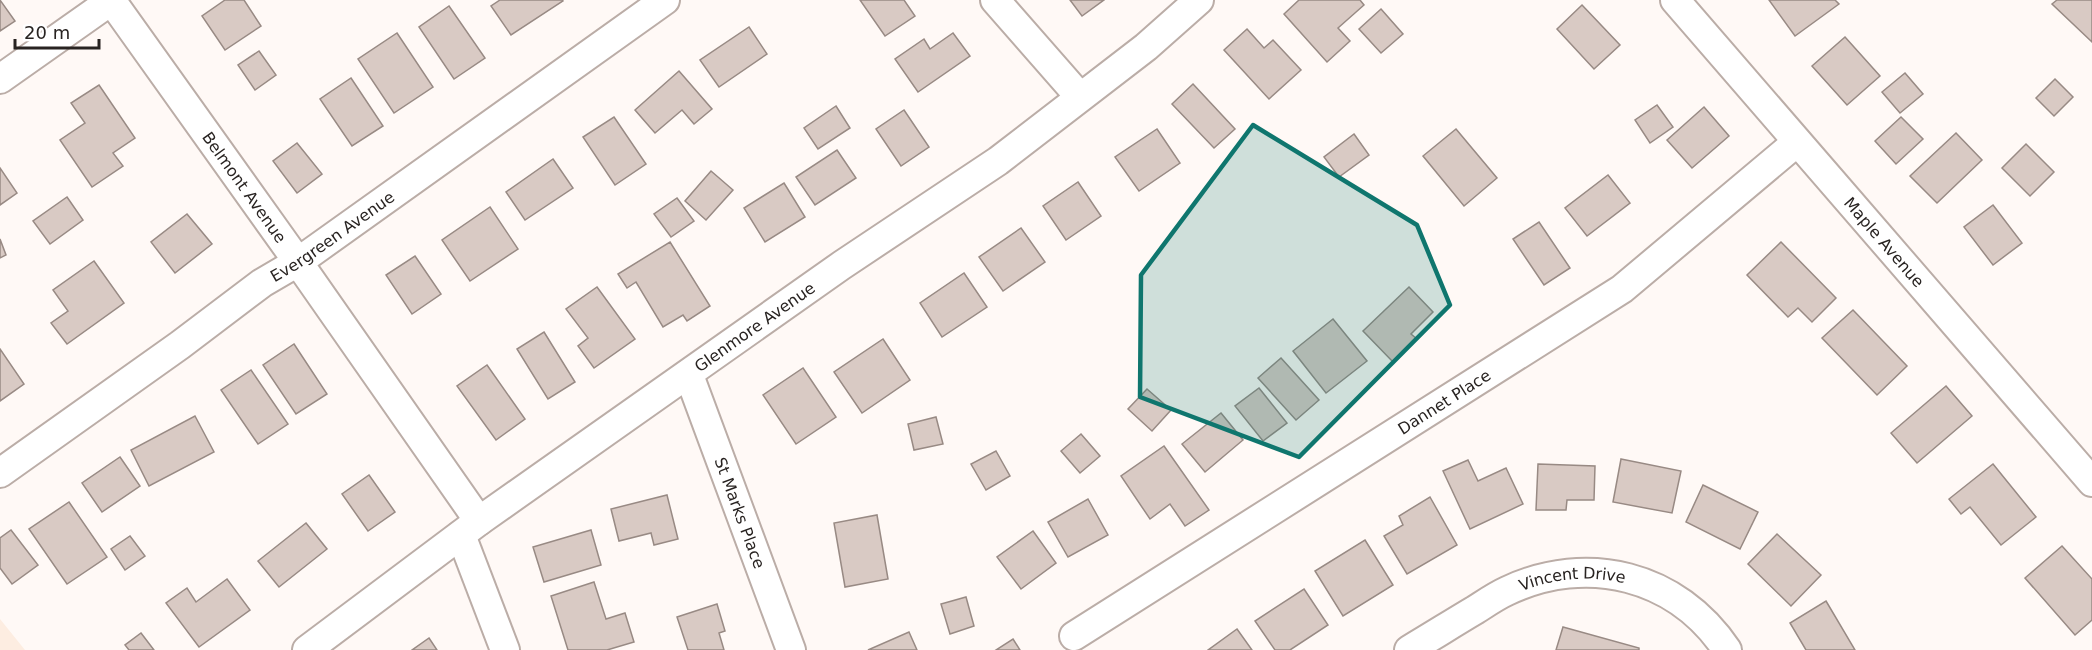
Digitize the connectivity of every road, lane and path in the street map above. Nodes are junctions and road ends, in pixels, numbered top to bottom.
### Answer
1 (111, 0) edge
2 (664, 0) edge
3 (996, 0) edge
4 (1199, 0) edge
5 (1675, 0) edge
6 (0, 79) edge
7 (1080, 97) junction
8 (1797, 142) junction
9 (298, 262) junction
10 (689, 375) junction
11 (0, 473) edge
12 (2092, 482) edge
13 (470, 528) junction
14 (1074, 636) dead end
15 (307, 650) edge
16 (505, 650) edge
17 (791, 650) edge
18 (1409, 650) edge
19 (1727, 650) edge

1 - 6 street
1 - 9 street, Belmont Avenue
2 - 9 street, Evergreen Avenue
3 - 7 street
4 - 7 street, Glenmore Avenue
5 - 8 street, Maple Avenue
7 - 10 street, Glenmore Avenue
8 - 12 street, Maple Avenue
8 - 14 street, Dannet Place
9 - 11 street, Evergreen Avenue
9 - 13 street, Belmont Avenue
10 - 13 street, Glenmore Avenue
10 - 17 street, St Marks Place
13 - 15 street, Glenmore Avenue
13 - 16 street, Belmont Avenue
18 - 19 street, Vincent Drive

